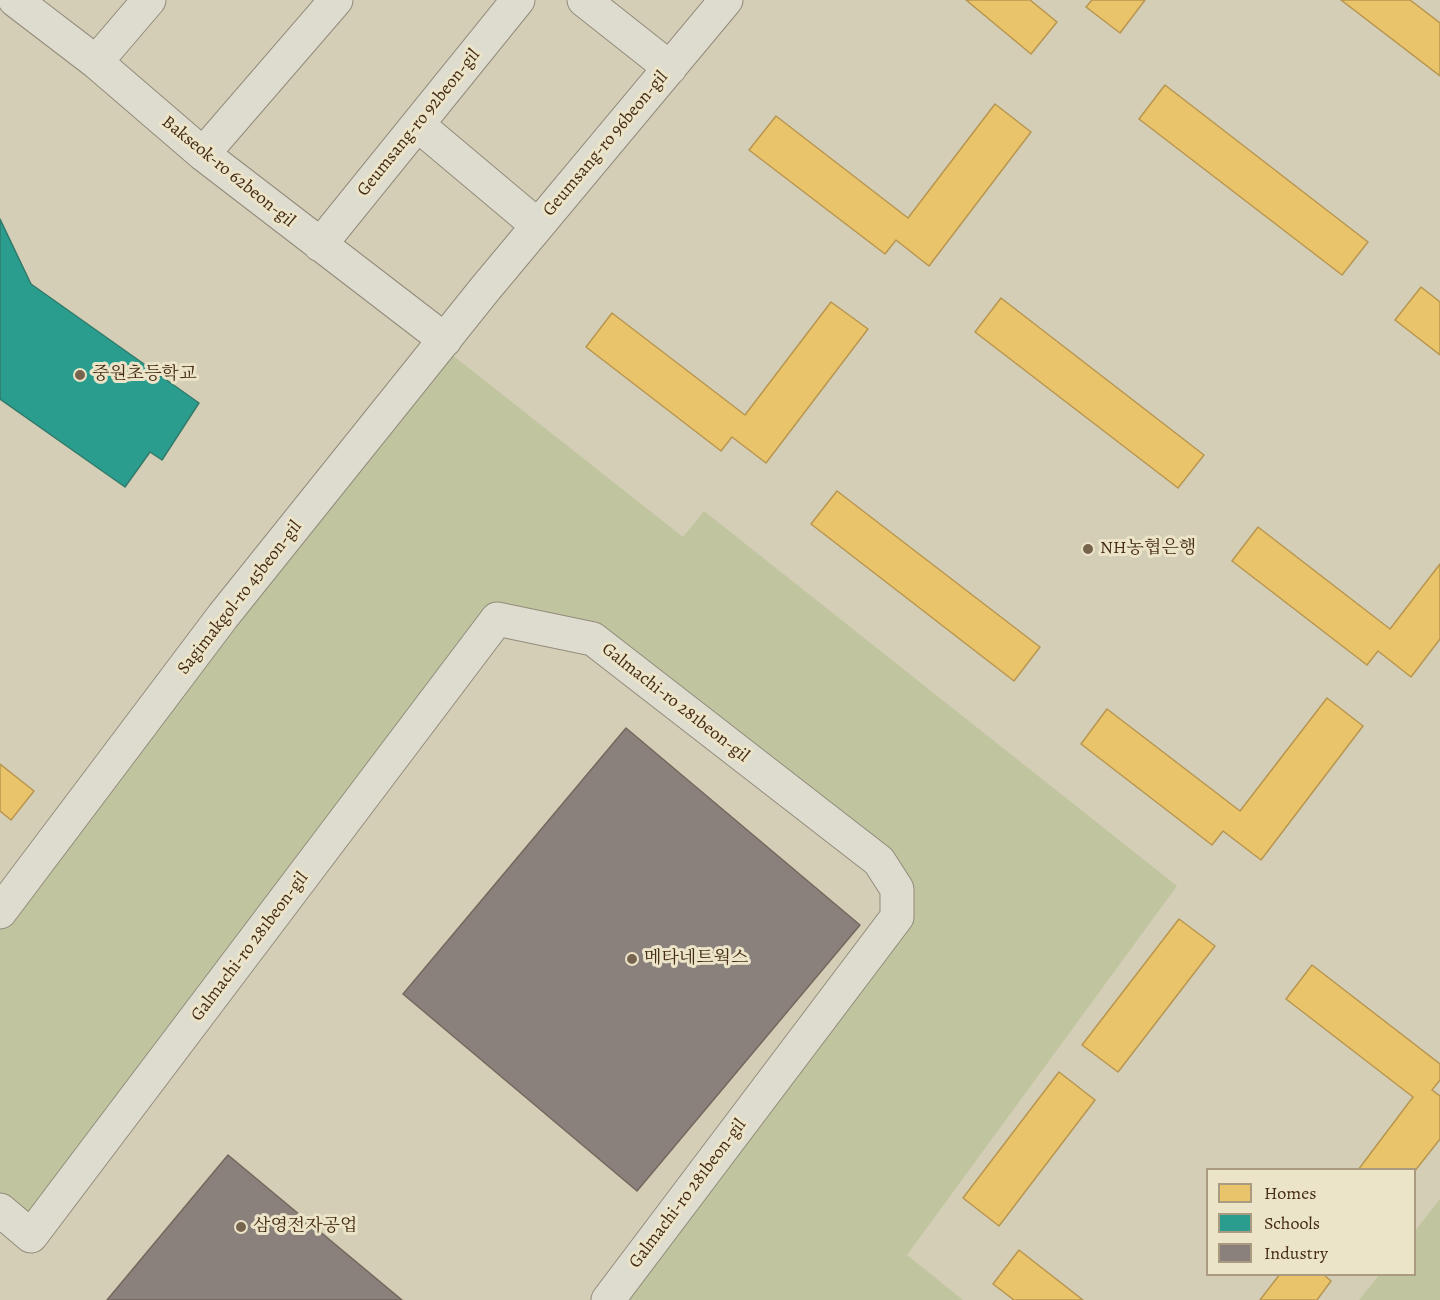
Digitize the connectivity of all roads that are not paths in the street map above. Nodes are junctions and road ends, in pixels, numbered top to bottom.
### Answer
1 (15, 0) edge
2 (148, 0) edge
3 (336, 0) edge
4 (518, 0) edge
5 (584, 0) edge
6 (726, 0) edge
7 (96, 62) junction
8 (670, 68) junction
9 (418, 125) junction
10 (203, 154) junction
11 (537, 225) junction
12 (320, 245) junction
13 (485, 289) joint
14 (445, 340) junction
15 (0, 912) edge
16 (0, 1210) edge
17 (608, 1300) edge

1 - 7 street, Bakseok-ro 62beon-gil
2 - 7 street
3 - 10 street
4 - 9 street, Geumsang-ro 92beon-gil
5 - 8 street
6 - 8 street, Geumsang-ro 96beon-gil
7 - 10 street, Bakseok-ro 62beon-gil
8 - 11 street, Geumsang-ro 96beon-gil
9 - 11 street
9 - 12 street, Geumsang-ro 92beon-gil
10 - 12 street, Bakseok-ro 62beon-gil
11 - 13 street, Geumsang-ro 96beon-gil
12 - 14 street, Bakseok-ro 62beon-gil
13 - 14 street, Sagimakgol-ro 45beon-gil
14 - 15 street, Sagimakgol-ro 45beon-gil
16 - 17 street, Galmachi-ro 281beon-gil

